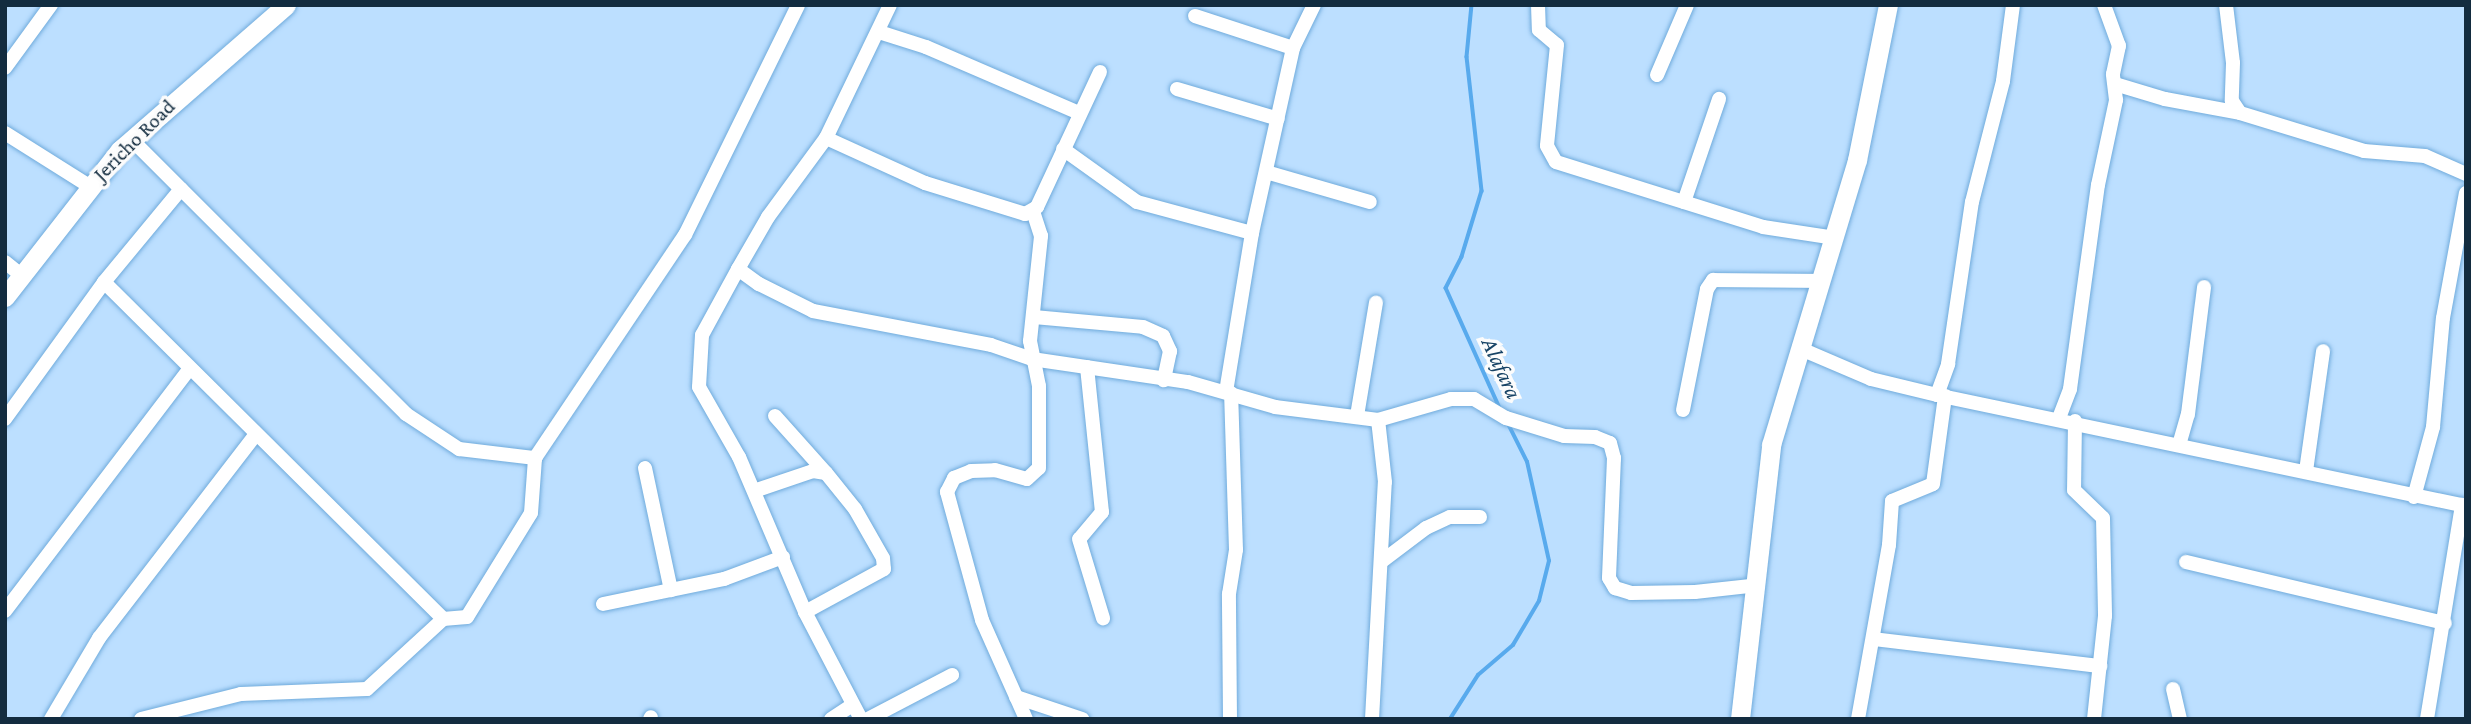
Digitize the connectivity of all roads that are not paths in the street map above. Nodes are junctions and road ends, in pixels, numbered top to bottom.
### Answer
1 (51, 5) edge
2 (286, 5) edge
3 (798, 5) edge
4 (890, 5) edge
5 (1314, 5) edge
6 (1538, 5) edge
7 (1687, 5) edge
8 (1888, 5) edge
9 (2013, 5) edge
10 (2104, 5) edge
11 (2226, 5) edge
12 (1195, 16) dead end
13 (879, 32) junction
14 (1293, 48) junction
15 (5, 68) edge
16 (1100, 72) dead end
17 (1657, 75) dead end
18 (2115, 84) junction
19 (1177, 89) dead end
20 (1719, 99) dead end
21 (1079, 113) junction
22 (2240, 113) junction
23 (1278, 119) junction
24 (5, 133) edge
25 (826, 138) junction
26 (131, 139) junction
27 (1063, 149) junction
28 (1266, 172) junction
29 (2466, 174) edge
30 (89, 186) junction
31 (181, 189) junction
32 (2466, 193) edge
33 (1370, 202) dead end
34 (1684, 202) junction
35 (1033, 211) junction
36 (1252, 233) junction
37 (1835, 238) junction
38 (5, 262) edge
39 (738, 269) junction
40 (21, 275) junction
41 (1822, 281) junction
42 (104, 282) junction
43 (2204, 287) dead end
44 (5, 297) edge
45 (1376, 303) dead end
46 (1034, 317) junction
47 (1801, 349) junction
48 (2323, 351) dead end
49 (1032, 359) junction
50 (1087, 367) junction
51 (190, 368) junction
52 (1164, 380) junction
53 (1229, 392) junction
54 (1941, 396) junction
55 (1683, 410) dead end
56 (775, 416) dead end
57 (1357, 416) junction
58 (2060, 418) junction
59 (5, 419) edge
60 (1378, 420) junction
61 (2075, 421) junction
62 (256, 434) junction
63 (2179, 444) junction
64 (535, 458) junction
65 (645, 468) dead end
66 (2306, 471) junction
67 (826, 472) junction
68 (754, 491) junction
69 (2414, 497) junction
70 (2464, 506) edge
71 (1480, 517) dead end
72 (783, 557) junction
73 (1381, 562) junction
74 (2186, 562) dead end
75 (1758, 585) junction
76 (671, 590) junction
77 (603, 604) dead end
78 (5, 611) edge
79 (805, 612) junction
80 (1103, 618) dead end
81 (443, 619) junction
82 (2445, 623) junction
83 (1872, 639) junction
84 (2100, 666) junction
85 (952, 675) dead end
86 (2173, 689) dead end
87 (1016, 696) junction
88 (851, 706) junction
89 (51, 719) edge
90 (141, 719) edge
91 (831, 719) edge
92 (861, 719) edge
93 (868, 719) edge
94 (1026, 719) edge
95 (1082, 719) edge
96 (1230, 719) edge
97 (1372, 719) edge
98 (1741, 719) edge
99 (1858, 719) edge
100 (2094, 719) edge
101 (2180, 719) edge
102 (2427, 719) edge

1 - 15 street
2 - 26 street, Jericho Road
3 - 64 street
4 - 13 street
5 - 14 street
6 - 34 street
7 - 17 street
8 - 37 street
9 - 54 street
10 - 18 street
11 - 22 street
12 - 14 street
13 - 21 street
13 - 25 street
14 - 23 street
16 - 21 street
18 - 22 street
18 - 58 street
19 - 23 street
20 - 34 street
21 - 27 street
22 - 29 street
23 - 28 street
24 - 30 street
25 - 35 street
25 - 39 street
26 - 30 street, Jericho Road
26 - 31 street
27 - 35 street
27 - 36 street
28 - 33 street
28 - 36 street
30 - 40 street, Jericho Road
31 - 42 street
31 - 64 street
32 - 69 street
34 - 37 street
35 - 46 street
36 - 53 street
37 - 41 street
38 - 40 street
39 - 49 street
39 - 68 street
40 - 44 street, Jericho Road
41 - 47 street
41 - 55 street
42 - 51 street
42 - 59 street
43 - 63 street
45 - 57 street
46 - 49 street
46 - 52 street
47 - 54 street
47 - 75 street
48 - 66 street
49 - 50 street
49 - 87 street
50 - 52 street
50 - 80 street
51 - 62 street
51 - 78 street
52 - 53 street
53 - 57 street
53 - 96 street
54 - 58 street
54 - 83 street
56 - 67 street
57 - 60 street
58 - 61 street
60 - 73 street
60 - 75 street
61 - 63 street
61 - 84 street
62 - 81 street
62 - 89 street
63 - 66 street
64 - 81 street
65 - 76 street
66 - 69 street
67 - 68 street
67 - 79 street
68 - 72 street
69 - 70 street
70 - 82 street
71 - 73 street
72 - 76 street
72 - 79 street
73 - 97 street
74 - 82 street
75 - 98 street
76 - 77 street
79 - 88 street
81 - 90 street
82 - 102 street
83 - 84 street
83 - 99 street
84 - 100 street
85 - 93 street
86 - 101 street
87 - 94 street
87 - 95 street
88 - 91 street
88 - 92 street

